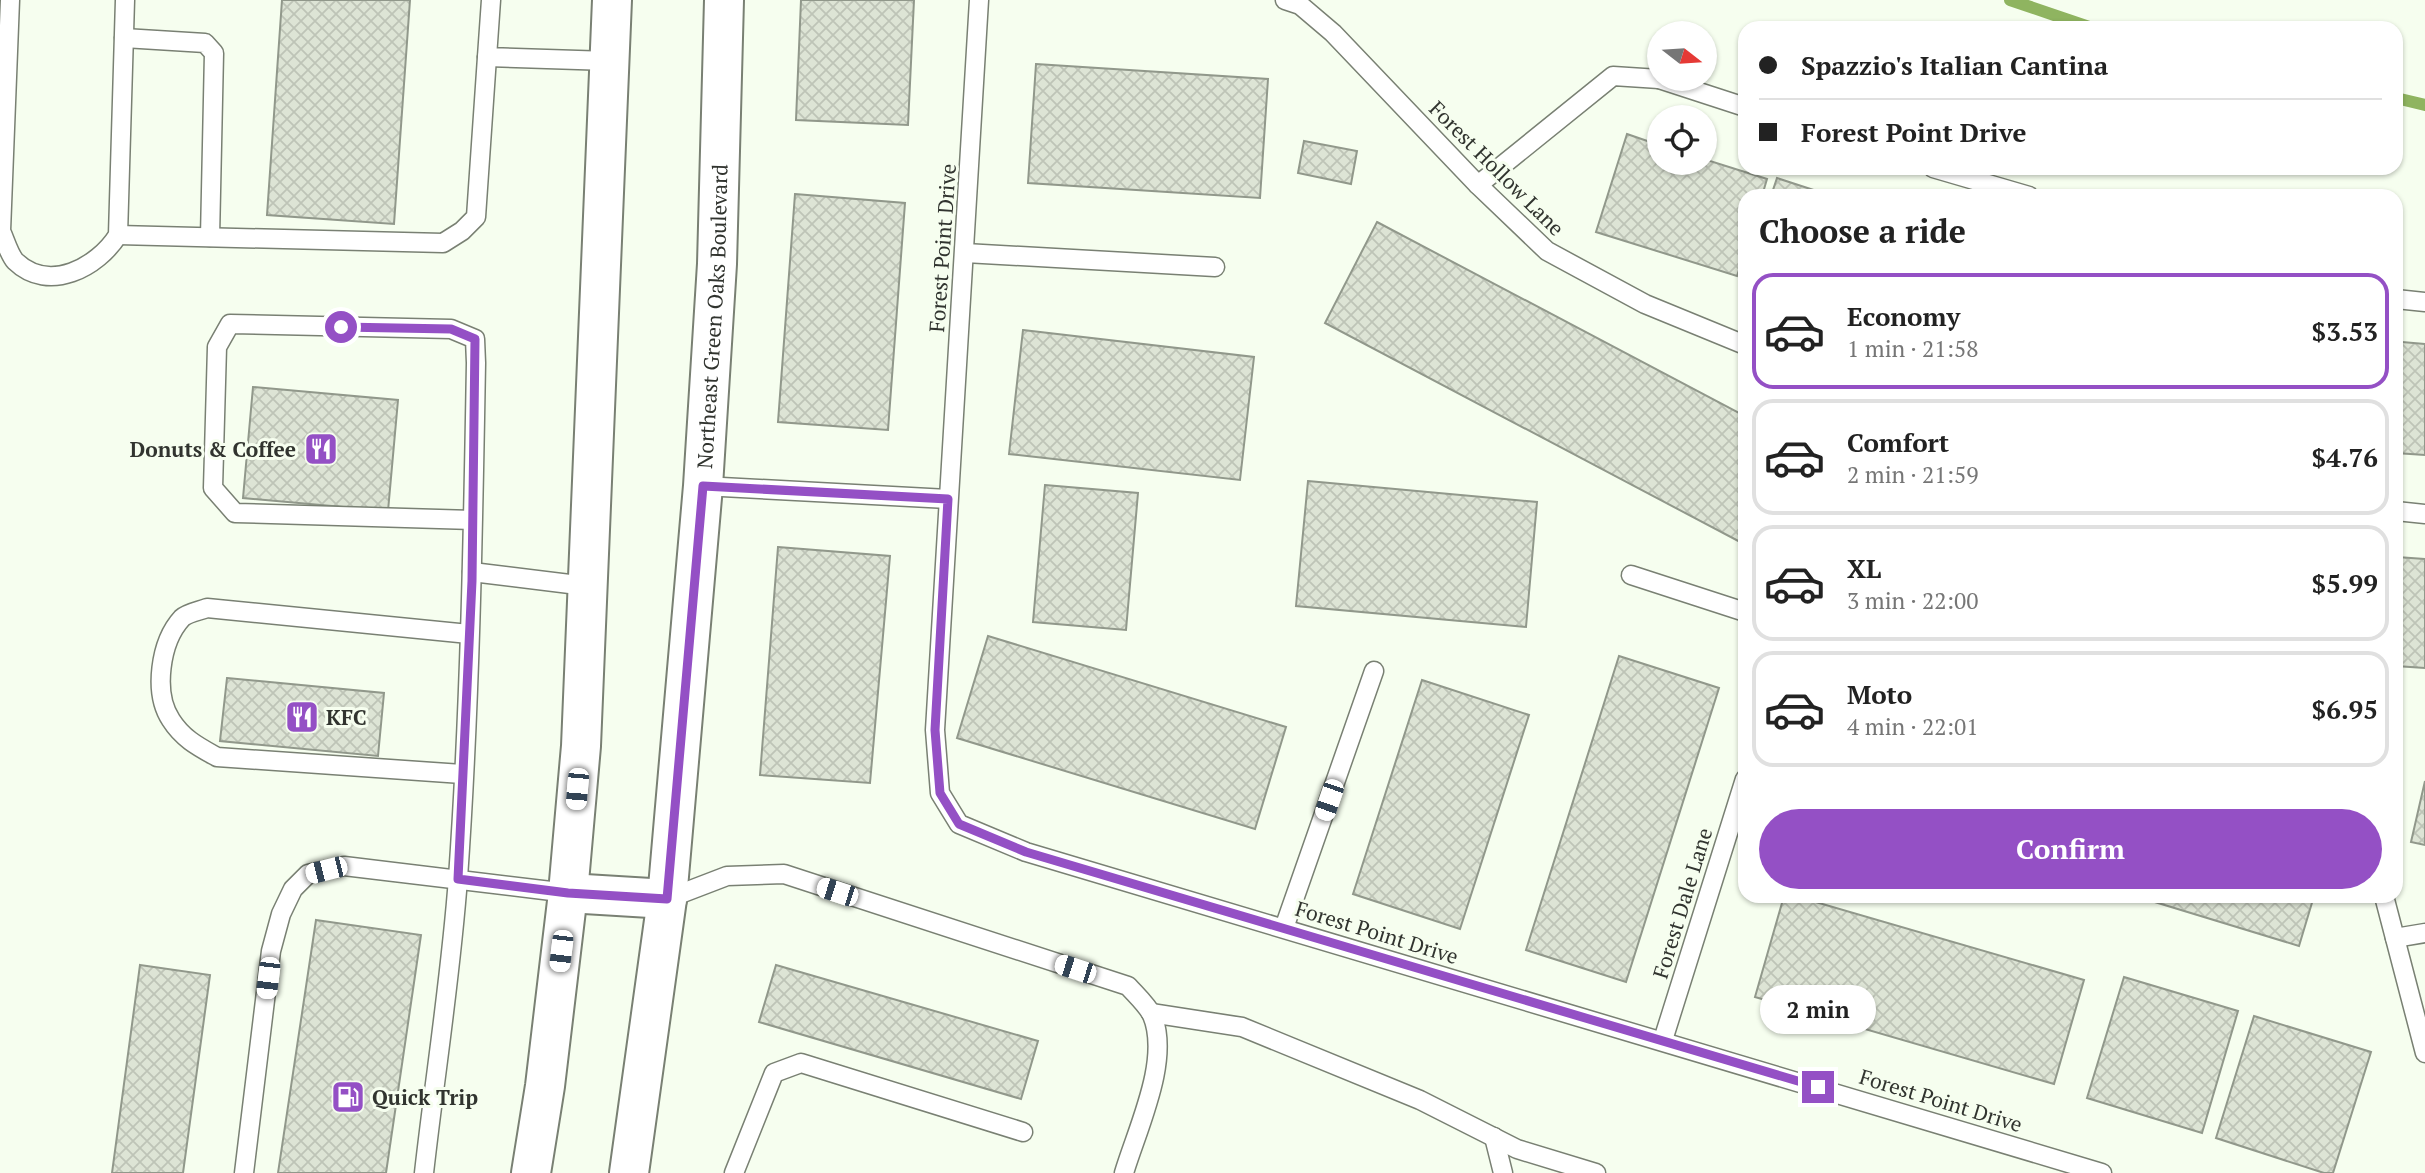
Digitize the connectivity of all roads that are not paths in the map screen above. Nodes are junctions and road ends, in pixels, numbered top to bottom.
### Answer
1 (10, 0) edge
2 (125, 0) edge
3 (491, 0) edge
4 (612, 0) edge
5 (724, 0) edge
6 (979, 0) edge
7 (1284, 0) edge
8 (124, 38) junction
9 (487, 57) junction
10 (610, 61) junction
11 (1647, 78) edge
12 (1696, 91) edge
13 (1738, 105) edge
14 (1957, 175) edge
15 (1478, 186) junction
16 (2005, 189) edge
17 (118, 235) junction
18 (210, 237) junction
19 (965, 253) junction
20 (1215, 267) dead end
21 (2403, 300) edge
22 (2425, 302) edge
23 (1738, 342) edge
24 (703, 486) junction
25 (948, 499) junction
26 (2403, 511) edge
27 (2425, 513) edge
28 (473, 520) junction
29 (472, 572) junction
30 (1631, 575) dead end
31 (586, 586) junction
32 (1738, 610) edge
33 (469, 634) junction
34 (1374, 671) dead end
35 (462, 774) junction
36 (1738, 801) edge
37 (458, 879) junction
38 (568, 893) junction
39 (667, 899) junction
40 (2386, 903) edge
41 (1284, 928) junction
42 (2425, 933) edge
43 (2395, 937) junction
44 (1151, 1013) junction
45 (1663, 1040) junction
46 (2425, 1053) edge
47 (1023, 1132) dead end
48 (1494, 1137) junction
49 (244, 1173) edge
50 (424, 1173) edge
51 (531, 1173) edge
52 (629, 1173) edge
53 (734, 1173) edge
54 (1124, 1173) edge
55 (1503, 1173) edge
56 (1596, 1173) edge
57 (2102, 1173) edge

1 - 17 lane
2 - 8 lane
3 - 9 lane
4 - 10 main road
5 - 24 main road, Northeast Green Oaks Boulevard
6 - 19 lane, Forest Point Drive
7 - 15 lane, Forest Hollow Lane
8 - 17 lane
8 - 18 lane
9 - 10 lane
9 - 18 lane
10 - 31 main road
11 - 15 lane
12 - 13 lane
14 - 16 lane
15 - 23 lane, Forest Hollow Lane
17 - 18 lane
19 - 20 lane
19 - 25 lane, Forest Point Drive
21 - 22 lane
24 - 25 lane
24 - 39 main road, Northeast Green Oaks Boulevard
25 - 41 lane, Forest Point Drive
26 - 27 lane
28 - 28 lane
28 - 29 lane
29 - 31 lane
29 - 33 lane
30 - 32 lane
31 - 38 main road
33 - 35 lane
33 - 35 lane
34 - 41 lane
35 - 37 lane
36 - 45 lane, Forest Dale Lane
37 - 38 lane
37 - 49 lane
37 - 50 lane
38 - 39 main road
38 - 51 main road
39 - 44 lane
39 - 52 main road, Northeast Green Oaks Boulevard
40 - 43 lane
41 - 45 lane, Forest Point Drive
42 - 43 lane
43 - 46 lane
44 - 48 lane
44 - 54 lane
45 - 57 lane, Forest Point Drive
47 - 53 lane
48 - 55 lane
48 - 56 lane

